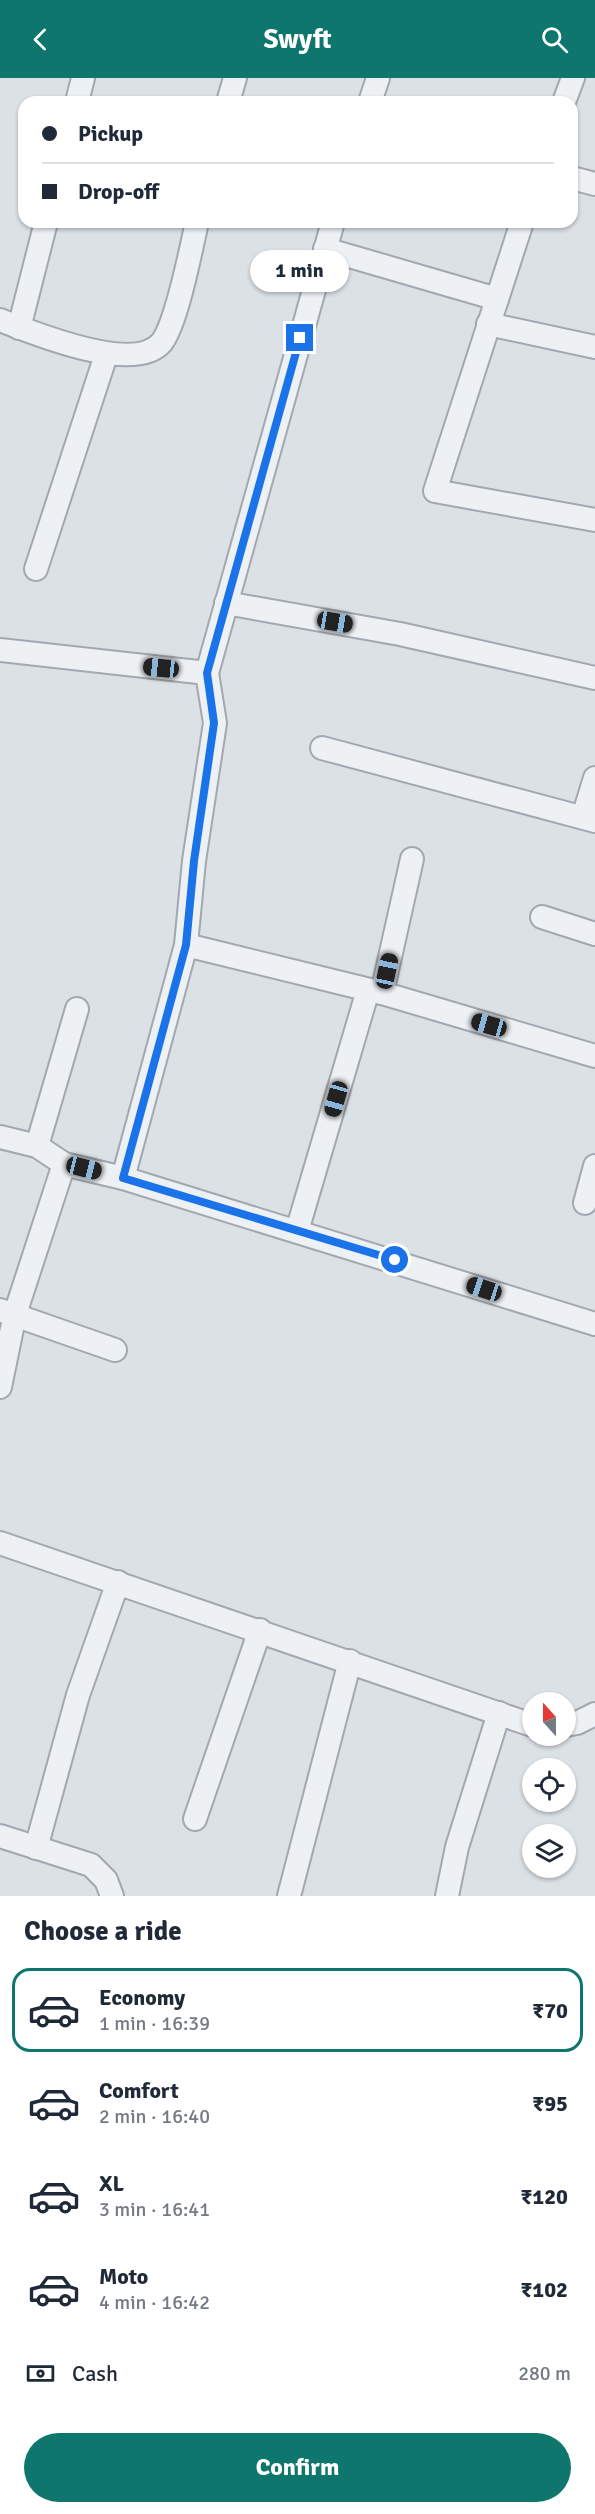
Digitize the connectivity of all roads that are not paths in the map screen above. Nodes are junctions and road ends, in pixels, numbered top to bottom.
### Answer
1 (84, 78) edge
2 (235, 78) edge
3 (378, 78) edge
4 (573, 78) edge
5 (79, 96) edge
6 (230, 96) edge
7 (372, 96) edge
8 (566, 96) edge
9 (578, 180) edge
10 (595, 184) edge
11 (44, 228) edge
12 (196, 228) edge
13 (331, 228) edge
14 (520, 228) edge
15 (325, 249) junction
16 (497, 299) junction
17 (10, 324) edge
18 (488, 324) junction
19 (595, 347) edge
20 (106, 355) junction
21 (595, 520) edge
22 (36, 569) dead end
23 (226, 603) junction
24 (0, 650) edge
25 (207, 673) junction
26 (595, 678) edge
27 (322, 748) dead end
28 (595, 778) edge
29 (589, 819) edge
30 (412, 859) dead end
31 (542, 917) dead end
32 (595, 934) edge
33 (186, 945) junction
34 (375, 991) junction
35 (77, 1009) dead end
36 (595, 1056) edge
37 (0, 1137) edge
38 (37, 1146) junction
39 (64, 1164) junction
40 (595, 1166) edge
41 (123, 1178) junction
42 (585, 1203) dead end
43 (297, 1231) junction
44 (8, 1312) edge
45 (595, 1324) edge
46 (115, 1350) dead end
47 (0, 1387) edge
48 (0, 1543) edge
49 (118, 1582) junction
50 (260, 1630) junction
51 (350, 1661) junction
52 (499, 1713) junction
53 (595, 1714) edge
54 (522, 1721) edge
55 (576, 1723) edge
56 (195, 1820) dead end
57 (0, 1836) edge
58 (36, 1848) junction
59 (112, 1896) edge
60 (288, 1896) edge
61 (447, 1896) edge

1 - 5 street
2 - 6 street
3 - 7 street
4 - 8 street
9 - 10 street
11 - 17 street
12 - 20 street
13 - 15 street
14 - 16 street
15 - 16 street
15 - 23 street
16 - 18 street
17 - 20 street
18 - 19 street
18 - 21 street
20 - 22 street
23 - 25 street
23 - 26 street
24 - 25 street
25 - 33 street
27 - 29 street
28 - 29 street
30 - 34 street
31 - 32 street
33 - 34 street
33 - 41 street
34 - 36 street
34 - 43 street
35 - 38 street
37 - 38 street
38 - 39 street
39 - 41 street
39 - 44 street
40 - 42 street
41 - 43 street
43 - 45 street
44 - 46 street
44 - 47 street
48 - 49 street
49 - 50 street
49 - 58 street
50 - 51 street
50 - 56 street
51 - 52 street
51 - 60 street
52 - 54 street
52 - 61 street
53 - 55 street
57 - 58 street
58 - 59 street

